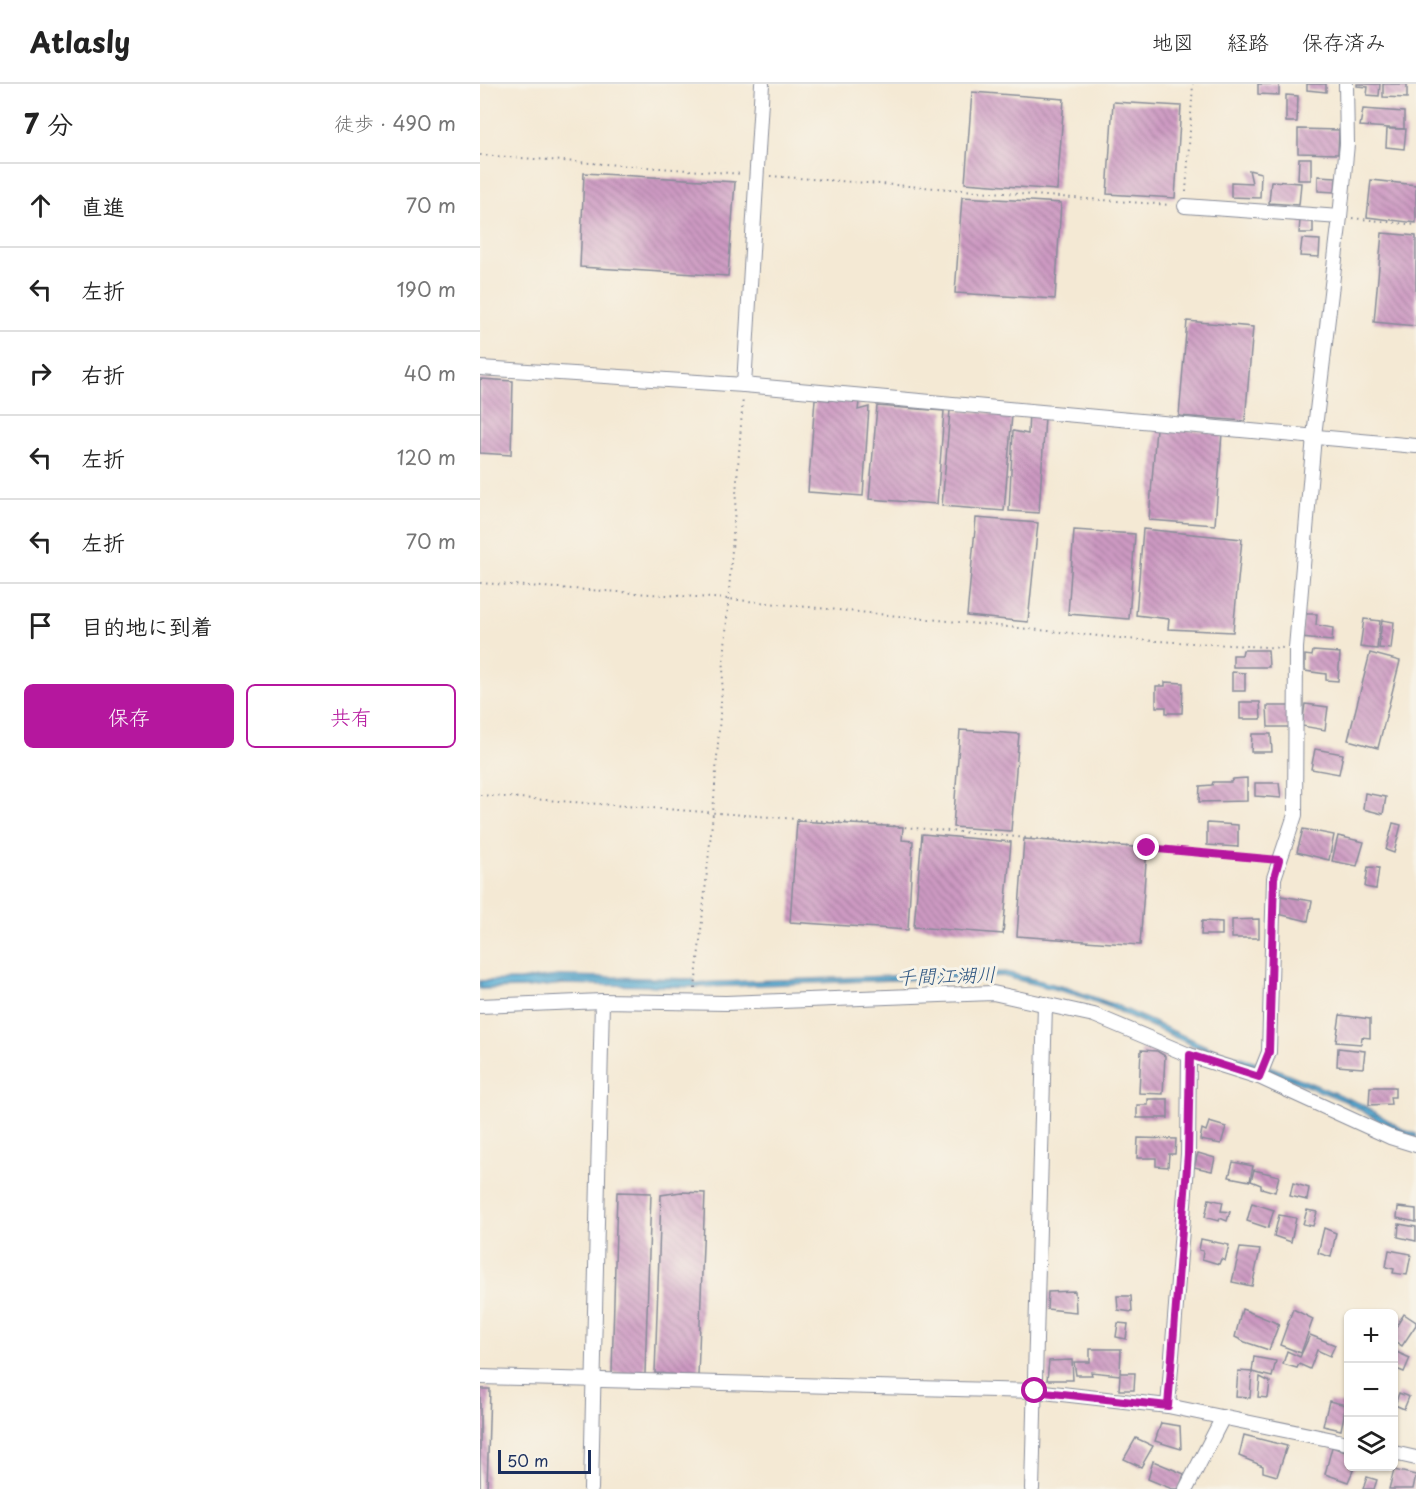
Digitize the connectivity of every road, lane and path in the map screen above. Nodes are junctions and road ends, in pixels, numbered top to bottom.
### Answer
1 (762, 84) edge
2 (1193, 84) edge
3 (1346, 84) edge
4 (480, 155) edge
5 (757, 175) junction
6 (1185, 206) junction
7 (1340, 217) junction
8 (1416, 225) edge
9 (480, 368) edge
10 (744, 385) junction
11 (1314, 436) junction
12 (1416, 446) edge
13 (480, 583) edge
14 (728, 599) junction
15 (1296, 648) junction
16 (480, 795) edge
17 (713, 813) junction
18 (1279, 860) junction
19 (602, 1001) junction
20 (694, 1003) junction
21 (1045, 1004) junction
22 (480, 1006) edge
23 (1190, 1055) junction
24 (1259, 1077) junction
25 (1416, 1145) edge
26 (480, 1377) edge
27 (595, 1381) junction
28 (1035, 1391) junction
29 (1168, 1406) junction
30 (1223, 1417) junction
31 (1344, 1442) edge
32 (1398, 1454) edge
33 (1416, 1458) edge
34 (591, 1489) edge
35 (1032, 1489) edge
36 (1186, 1489) edge

1 - 5 street
2 - 6 path
3 - 7 street
4 - 5 path
5 - 6 path
5 - 10 street
6 - 7 street
7 - 8 path
7 - 11 street
9 - 10 street
10 - 11 street
10 - 14 path
11 - 12 street
11 - 15 street
13 - 14 path
14 - 15 path
14 - 17 path
15 - 18 street
16 - 17 path
17 - 18 path
17 - 20 path
18 - 24 street
19 - 20 street
19 - 22 street
19 - 27 street
20 - 21 street
21 - 23 street
21 - 28 street
23 - 24 street
23 - 29 street
24 - 25 street
26 - 27 street
27 - 28 street
27 - 34 street
28 - 29 street
28 - 35 street
29 - 30 street
30 - 31 street
30 - 36 street
32 - 33 street

